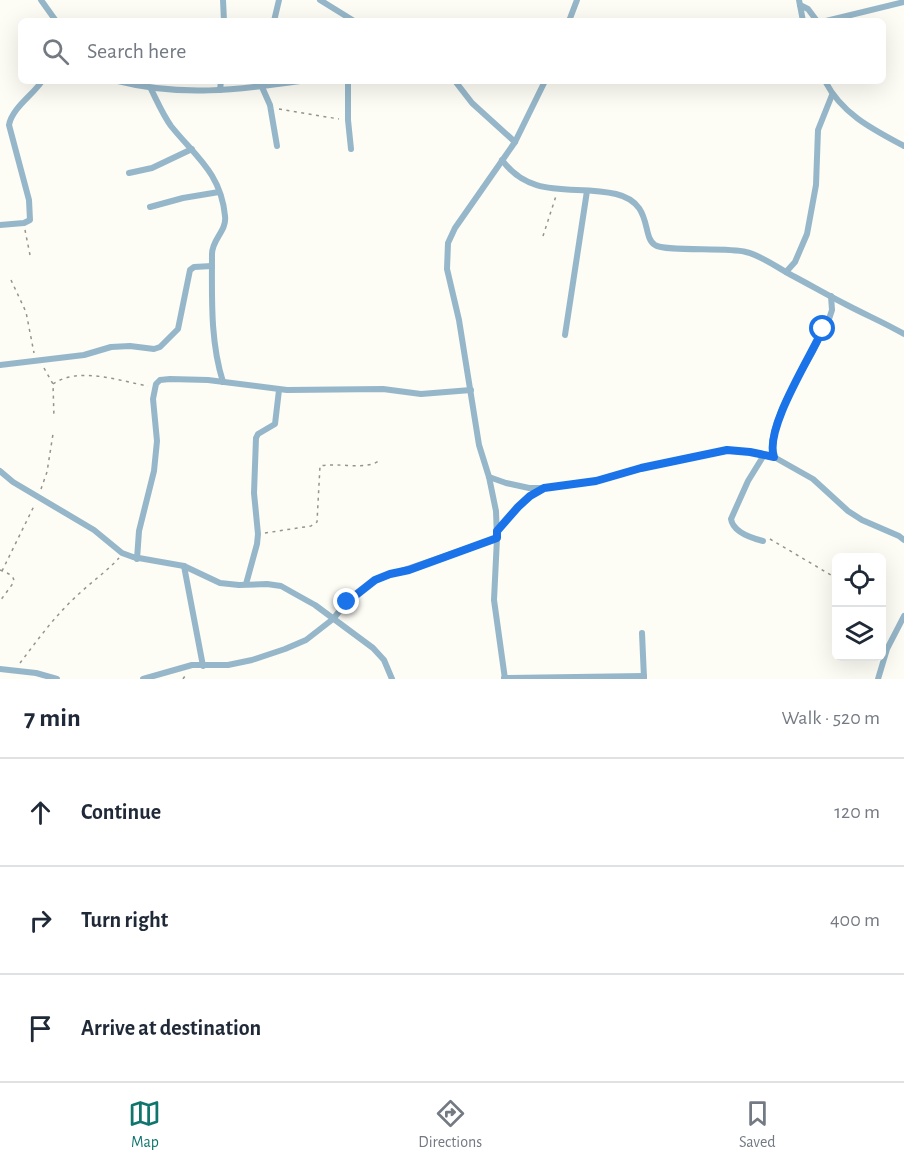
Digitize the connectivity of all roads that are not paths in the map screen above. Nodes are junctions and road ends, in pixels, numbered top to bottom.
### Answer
1 (41, 0) edge
2 (223, 0) edge
3 (279, 0) edge
4 (320, 0) edge
5 (577, 0) edge
6 (904, 2) edge
7 (799, 3) edge
8 (54, 18) edge
9 (224, 18) edge
10 (275, 18) edge
11 (349, 18) edge
12 (570, 18) edge
13 (802, 18) edge
14 (815, 18) edge
15 (838, 18) edge
16 (39, 84) edge
17 (130, 84) edge
18 (221, 84) edge
19 (348, 84) edge
20 (457, 84) edge
21 (544, 84) edge
22 (827, 84) edge
23 (264, 85) edge
24 (151, 89) junction
25 (220, 90) junction
26 (832, 94) junction
27 (515, 142) junction
28 (277, 146) dead end
29 (904, 146) edge
30 (192, 149) junction
31 (351, 149) dead end
32 (502, 160) junction
33 (129, 173) dead end
34 (587, 191) junction
35 (219, 192) junction
36 (150, 207) dead end
37 (0, 225) edge
38 (212, 266) junction
39 (786, 272) junction
40 (831, 296) junction
41 (904, 334) edge
42 (564, 335) dead end
43 (0, 365) edge
44 (223, 382) junction
45 (279, 390) junction
46 (471, 390) junction
47 (764, 455) junction
48 (774, 457) junction
49 (0, 471) edge
50 (489, 477) junction
51 (497, 534) junction
52 (902, 537) edge
53 (763, 541) road end
54 (137, 559) junction
55 (184, 566) junction
56 (246, 584) junction
57 (904, 616) edge
58 (333, 619) junction
59 (642, 633) dead end
60 (203, 666) junction
61 (0, 669) edge
62 (504, 678) edge
63 (644, 678) edge
64 (57, 679) edge
65 (143, 679) edge
66 (392, 679) edge
67 (878, 679) edge

1 - 8 street
2 - 9 street
3 - 10 street
4 - 11 street
5 - 12 street
6 - 15 street
7 - 13 street
7 - 14 street
16 - 37 street
17 - 24 street
18 - 25 street
19 - 31 street
20 - 27 street
21 - 27 street
22 - 26 street
23 - 25 street
23 - 28 street
24 - 25 street
24 - 30 street
26 - 29 street
26 - 39 street
27 - 32 street
30 - 33 street
30 - 35 street
32 - 34 street
32 - 46 street
34 - 39 street
34 - 42 street
35 - 36 street
35 - 38 street
38 - 43 street
38 - 44 street
39 - 40 street
40 - 41 street
40 - 48 street
44 - 45 street
44 - 54 street
45 - 46 street
45 - 56 street
46 - 50 street
47 - 48 street
47 - 50 street
47 - 53 street
48 - 52 street
49 - 54 street
50 - 51 street
51 - 58 street
51 - 62 street
54 - 55 street
55 - 56 street
55 - 60 street
56 - 58 street
57 - 67 street
58 - 60 street
58 - 66 street
59 - 63 street
60 - 65 street
61 - 64 street
62 - 63 street

